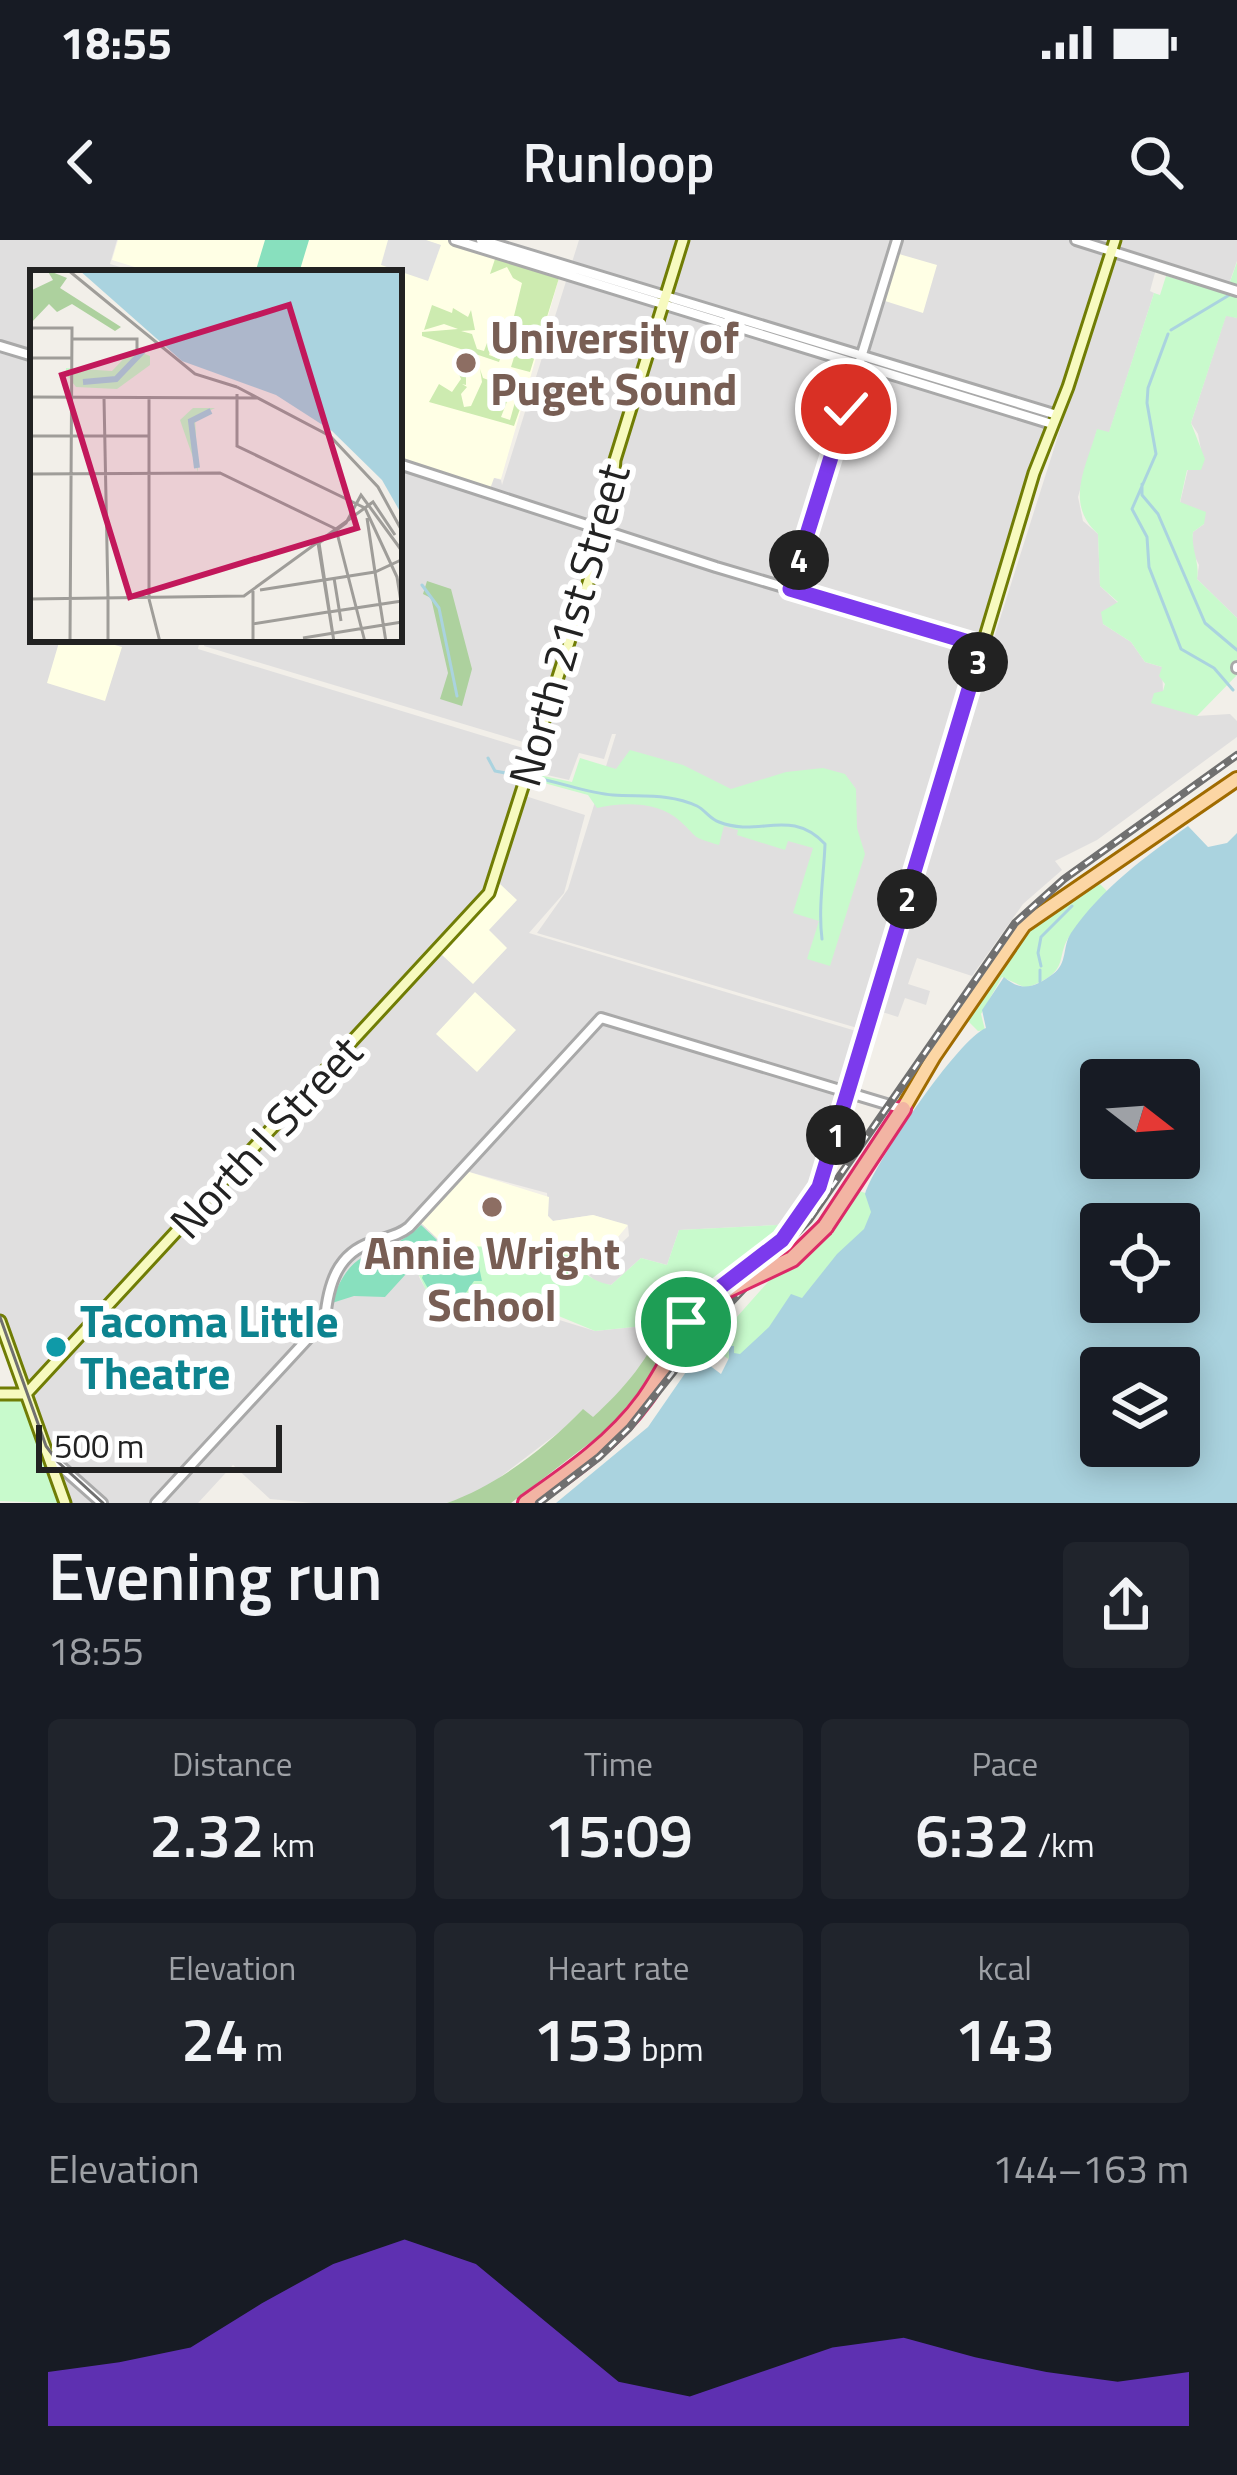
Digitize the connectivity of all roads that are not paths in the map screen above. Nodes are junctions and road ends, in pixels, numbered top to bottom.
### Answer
1 (455, 240) edge
2 (481, 240) edge
3 (683, 240) edge
4 (897, 240) edge
5 (1076, 240) edge
6 (1113, 246) edge
7 (1237, 291) edge
8 (665, 301) junction
9 (0, 346) edge
10 (30, 355) edge
11 (861, 361) junction
12 (1054, 420) junction
13 (402, 465) edge
14 (605, 530) junction
15 (790, 589) junction
16 (982, 646) junction
17 (1237, 779) edge
18 (497, 872) joint
19 (849, 1092) junction
20 (903, 1109) junction
21 (771, 1251) junction
22 (720, 1289) junction
23 (712, 1314) junction
24 (0, 1322) edge
25 (655, 1380) junction
26 (0, 1394) edge
27 (26, 1394) junction
28 (49, 1456) junction
29 (68, 1474) junction
30 (58, 1484) junction
31 (65, 1503) edge
32 (100, 1503) edge
33 (156, 1503) edge
34 (522, 1503) edge

1 - 8 street
2 - 8 street
3 - 8 main road, North 21st Street
4 - 11 street
5 - 6 street
6 - 7 street
6 - 12 main road
8 - 11 street
8 - 14 main road, North 21st Street
9 - 10 street
11 - 12 street
11 - 15 street
12 - 16 main road
13 - 14 street
14 - 15 street
14 - 18 main road, North 21st Street
15 - 16 street
16 - 19 main road
17 - 20 main road
18 - 27 main road, North I Street
19 - 20 street
19 - 21 main road
19 - 33 street
20 - 22 highway, bridge
21 - 22 main road
21 - 23 main road
22 - 23 main road
22 - 25 highway
22 - 25 main road
23 - 25 main road
24 - 27 main road
25 - 34 highway
26 - 27 main road
27 - 28 main road
28 - 29 street
28 - 30 main road
29 - 30 main road
29 - 32 street
30 - 31 main road

